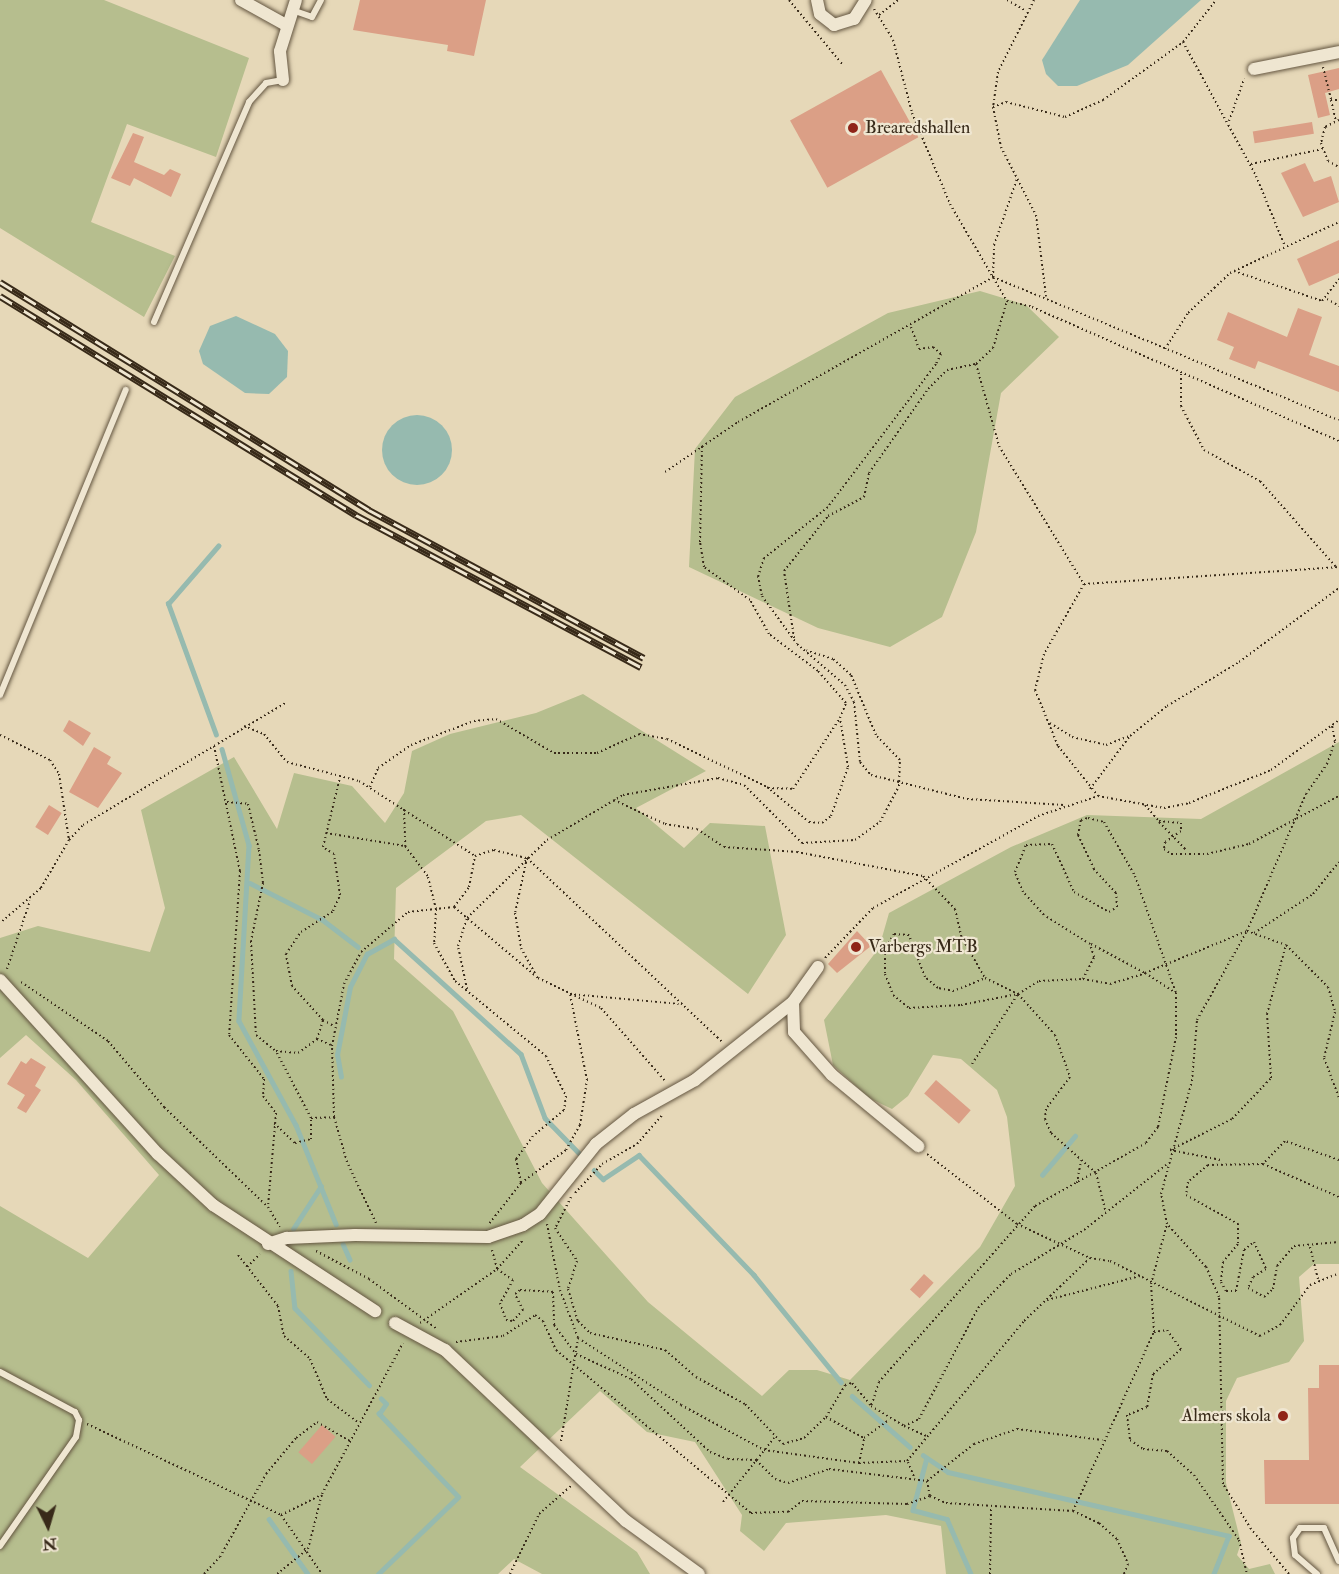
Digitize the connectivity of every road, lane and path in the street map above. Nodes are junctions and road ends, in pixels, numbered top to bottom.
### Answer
1 (241, 0) edge
2 (321, 0) edge
3 (789, 0) edge
4 (817, 0) edge
5 (898, 0) edge
6 (1007, 0) edge
7 (1034, 0) edge
8 (1216, 0) edge
9 (867, 1) edge
10 (294, 5) edge
11 (1026, 11) junction
12 (879, 15) junction
13 (286, 25) junction
14 (1183, 42) junction
15 (1339, 52) edge
16 (1321, 56) junction
17 (843, 65) dead end
18 (1254, 69) joint
19 (283, 81) joint
20 (1331, 100) junction
21 (1339, 100) edge
22 (993, 107) junction
23 (1337, 121) edge
24 (1229, 122) junction
25 (1322, 149) junction
26 (1250, 164) junction
27 (1339, 167) edge
28 (1017, 179) junction
29 (1339, 222) edge
30 (1284, 244) junction
31 (1233, 271) junction
32 (993, 277) junction
33 (1339, 279) edge
34 (1046, 297) junction
35 (1327, 299) junction
36 (1007, 301) junction
37 (1339, 306) edge
38 (154, 322) dead end
39 (911, 327) junction
40 (1165, 349) junction
41 (976, 364) junction
42 (1181, 374) junction
43 (126, 390) dead end
44 (1339, 420) edge
45 (1339, 441) edge
46 (702, 446) junction
47 (665, 472) dead end
48 (1338, 567) edge
49 (1084, 584) junction
50 (1339, 588) edge
51 (794, 638) junction
52 (806, 650) junction
53 (0, 695) edge
54 (287, 702) dead end
55 (840, 718) junction
56 (1339, 720) edge
57 (1048, 722) junction
58 (1332, 725) junction
59 (244, 726) junction
60 (0, 735) edge
61 (1130, 736) junction
62 (214, 746) junction
63 (340, 777) junction
64 (899, 786) junction
65 (370, 787) junction
66 (766, 787) junction
67 (1089, 789) junction
68 (1098, 796) junction
69 (1339, 796) edge
70 (614, 800) junction
71 (227, 802) junction
72 (1064, 805) junction
73 (1144, 805) junction
74 (404, 809) junction
75 (1296, 815) junction
76 (1159, 821) junction
77 (326, 833) junction
78 (1173, 836) junction
79 (69, 840) junction
80 (405, 846) junction
81 (1186, 850) junction
82 (475, 856) junction
83 (527, 858) junction
84 (1339, 862) edge
85 (923, 876) junction
86 (32, 898) junction
87 (454, 907) junction
88 (436, 909) junction
89 (467, 918) junction
90 (0, 923) edge
91 (1247, 931) junction
92 (1254, 933) junction
93 (1090, 944) junction
94 (1286, 945) junction
95 (1169, 963) junction
96 (818, 967) joint
97 (1145, 973) junction
98 (538, 978) junction
99 (984, 978) junction
100 (1, 979) edge
101 (1083, 979) junction
102 (468, 992) junction
103 (1176, 993) junction
104 (570, 994) junction
105 (1018, 994) junction
106 (793, 1002) junction
107 (679, 1004) junction
108 (323, 1020) junction
109 (334, 1026) junction
110 (317, 1040) junction
111 (332, 1046) junction
112 (731, 1049) junction
113 (276, 1051) junction
114 (972, 1064) dead end
115 (675, 1091) junction
116 (1339, 1098) edge
117 (334, 1117) junction
118 (310, 1118) junction
119 (274, 1123) junction
120 (918, 1146) joint
121 (1170, 1150) junction
122 (1081, 1160) junction
123 (1339, 1160) edge
124 (1224, 1161) junction
125 (1263, 1164) junction
126 (1166, 1165) junction
127 (600, 1167) dead end
128 (1096, 1173) junction
129 (521, 1183) junction
130 (1077, 1183) junction
131 (1339, 1197) edge
132 (268, 1207) junction
133 (1105, 1210) junction
134 (540, 1214) junction
135 (1017, 1224) junction
136 (1167, 1224) junction
137 (528, 1234) dead end
138 (382, 1237) junction
139 (488, 1237) junction
140 (287, 1238) junction
141 (1339, 1242) edge
142 (268, 1244) junction
143 (1060, 1245) junction
144 (1310, 1246) junction
145 (312, 1248) dead end
146 (238, 1255) dead end
147 (1090, 1258) junction
148 (248, 1267) junction
149 (497, 1269) junction
150 (1339, 1273) edge
151 (1140, 1276) junction
152 (1318, 1279) junction
153 (1151, 1284) junction
154 (1044, 1300) junction
155 (375, 1311) dead end
156 (1223, 1317) junction
157 (425, 1319) junction
158 (395, 1323) dead end
159 (410, 1331) junction
160 (1154, 1332) junction
161 (444, 1336) dead end
162 (578, 1338) junction
163 (453, 1340) dead end
164 (576, 1354) junction
165 (574, 1364) junction
166 (0, 1372) edge
167 (871, 1406) junction
168 (826, 1417) junction
169 (79, 1420) junction
170 (888, 1421) junction
171 (359, 1423) junction
172 (904, 1426) junction
173 (927, 1436) junction
174 (774, 1438) junction
175 (864, 1438) junction
176 (1102, 1440) junction
177 (350, 1441) junction
178 (764, 1450) junction
179 (557, 1455) junction
180 (756, 1460) junction
181 (907, 1461) junction
182 (860, 1463) junction
183 (580, 1478) junction
184 (915, 1479) junction
185 (927, 1481) junction
186 (322, 1494) junction
187 (729, 1495) junction
188 (930, 1496) junction
189 (250, 1501) junction
190 (723, 1502) dead end
191 (991, 1508) junction
192 (1073, 1511) junction
193 (281, 1515) junction
194 (0, 1546) edge
195 (308, 1549) junction
196 (1339, 1562) edge
197 (204, 1574) edge
198 (277, 1574) edge
199 (322, 1574) edge
200 (510, 1574) edge
201 (699, 1574) edge
202 (990, 1574) edge
203 (1124, 1574) edge
204 (1247, 1574) edge
205 (1290, 1574) edge
206 (1317, 1574) edge

1 - 13 street
2 - 10 lane
3 - 17 path
4 - 9 street
5 - 12 path
6 - 11 path
7 - 11 path
8 - 14 path
9 - 12 path
10 - 13 street
11 - 22 path
12 - 32 path
13 - 19 street
14 - 22 path
14 - 24 path
15 - 16 street
16 - 18 street
16 - 20 path
18 - 24 path
19 - 38 lane
20 - 21 path
20 - 23 path
22 - 28 path
23 - 25 path
24 - 26 path
25 - 26 path
25 - 27 path
26 - 30 path
28 - 32 path
28 - 34 path
29 - 30 path
30 - 31 path
31 - 35 path
31 - 40 path
32 - 34 path
32 - 36 path
32 - 39 path
33 - 35 path
34 - 40 path
35 - 37 path
36 - 41 path
36 - 42 path
39 - 46 path
39 - 51 path
40 - 44 path
41 - 49 path
41 - 51 path
42 - 45 path
42 - 48 path
43 - 53 lane
46 - 47 path
46 - 55 path
48 - 49 path
49 - 57 path
50 - 61 path
51 - 52 path
52 - 64 path
52 - 64 path
54 - 59 path
55 - 66 path
55 - 66 path
56 - 58 path
57 - 61 path
57 - 67 path
58 - 73 path
58 - 75 path
59 - 62 path
59 - 63 path
60 - 79 path
61 - 67 path
62 - 71 path
62 - 79 path
63 - 65 path
63 - 77 path
64 - 70 path
64 - 72 path
65 - 66 path
65 - 74 path
67 - 68 path
68 - 72 path
68 - 73 path
69 - 75 path
70 - 83 path
70 - 85 path
71 - 113 path
71 - 119 path
72 - 85 path
73 - 76 path
74 - 80 path
74 - 82 path
75 - 81 path
75 - 91 path
76 - 78 path
76 - 78 path
77 - 80 path
77 - 108 path
78 - 81 path
78 - 81 path
79 - 86 path
80 - 88 path
82 - 83 path
82 - 87 path
83 - 89 path
83 - 98 path
83 - 107 path
84 - 92 path
85 - 96 path
85 - 99 path
86 - 90 path
86 - 100 path
87 - 88 path
87 - 89 path
88 - 102 path
88 - 109 path
89 - 98 path
89 - 102 path
91 - 92 path
91 - 95 path
91 - 121 path
92 - 94 path
93 - 95 path
93 - 97 path
93 - 101 path
94 - 116 path
94 - 121 path
95 - 97 path
95 - 103 path
96 - 106 street
97 - 101 path
97 - 103 path
98 - 104 path
99 - 105 path
99 - 105 path
100 - 132 path
100 - 142 street
101 - 105 path
102 - 129 path
103 - 128 path
104 - 107 path
104 - 115 path
104 - 129 path
105 - 114 path
105 - 122 path
106 - 112 street
106 - 120 street
107 - 112 path
108 - 109 path
108 - 110 path
109 - 111 path
110 - 111 path
110 - 113 path
111 - 117 path
112 - 115 street
113 - 118 path
115 - 134 street
117 - 118 path
117 - 138 path
118 - 119 path
119 - 132 path
120 - 135 path
121 - 124 path
121 - 126 path
122 - 128 path
122 - 130 path
123 - 125 path
124 - 125 path
124 - 144 path
125 - 131 path
126 - 133 path
126 - 136 path
127 - 174 path
128 - 130 path
128 - 133 path
129 - 139 path
130 - 135 path
132 - 140 path
133 - 143 path
134 - 139 street
134 - 162 path
135 - 143 path
135 - 167 path
136 - 153 path
136 - 156 path
137 - 149 path
138 - 139 street
138 - 140 street
139 - 149 path
140 - 142 street
141 - 144 path
142 - 148 path
142 - 155 street
143 - 147 path
143 - 172 path
144 - 152 path
145 - 157 path
146 - 148 path
147 - 151 path
147 - 154 path
148 - 171 path
149 - 157 path
149 - 164 path
150 - 152 path
151 - 153 path
151 - 154 path
152 - 156 path
153 - 156 path
153 - 160 path
154 - 173 path
156 - 205 path
157 - 159 path
157 - 161 path
158 - 159 street
159 - 171 path
159 - 179 street
160 - 176 path
160 - 204 path
162 - 164 path
162 - 178 path
163 - 165 path
164 - 165 path
164 - 180 path
165 - 179 path
165 - 187 path
166 - 169 lane
167 - 168 path
167 - 170 path
168 - 174 path
168 - 175 path
169 - 189 path
169 - 194 lane
170 - 172 path
170 - 175 path
171 - 177 path
172 - 173 path
173 - 181 path
174 - 178 path
175 - 182 path
176 - 185 path
176 - 192 path
177 - 186 path
177 - 189 path
178 - 180 path
178 - 182 path
179 - 183 street
180 - 184 path
180 - 187 path
181 - 182 path
181 - 184 path
183 - 200 path
183 - 201 street
184 - 185 path
185 - 188 path
186 - 193 path
186 - 195 path
187 - 188 path
187 - 190 path
188 - 191 path
189 - 193 path
189 - 197 path
191 - 192 path
191 - 202 path
192 - 203 path
193 - 195 path
195 - 198 path
195 - 199 path
196 - 206 lane

